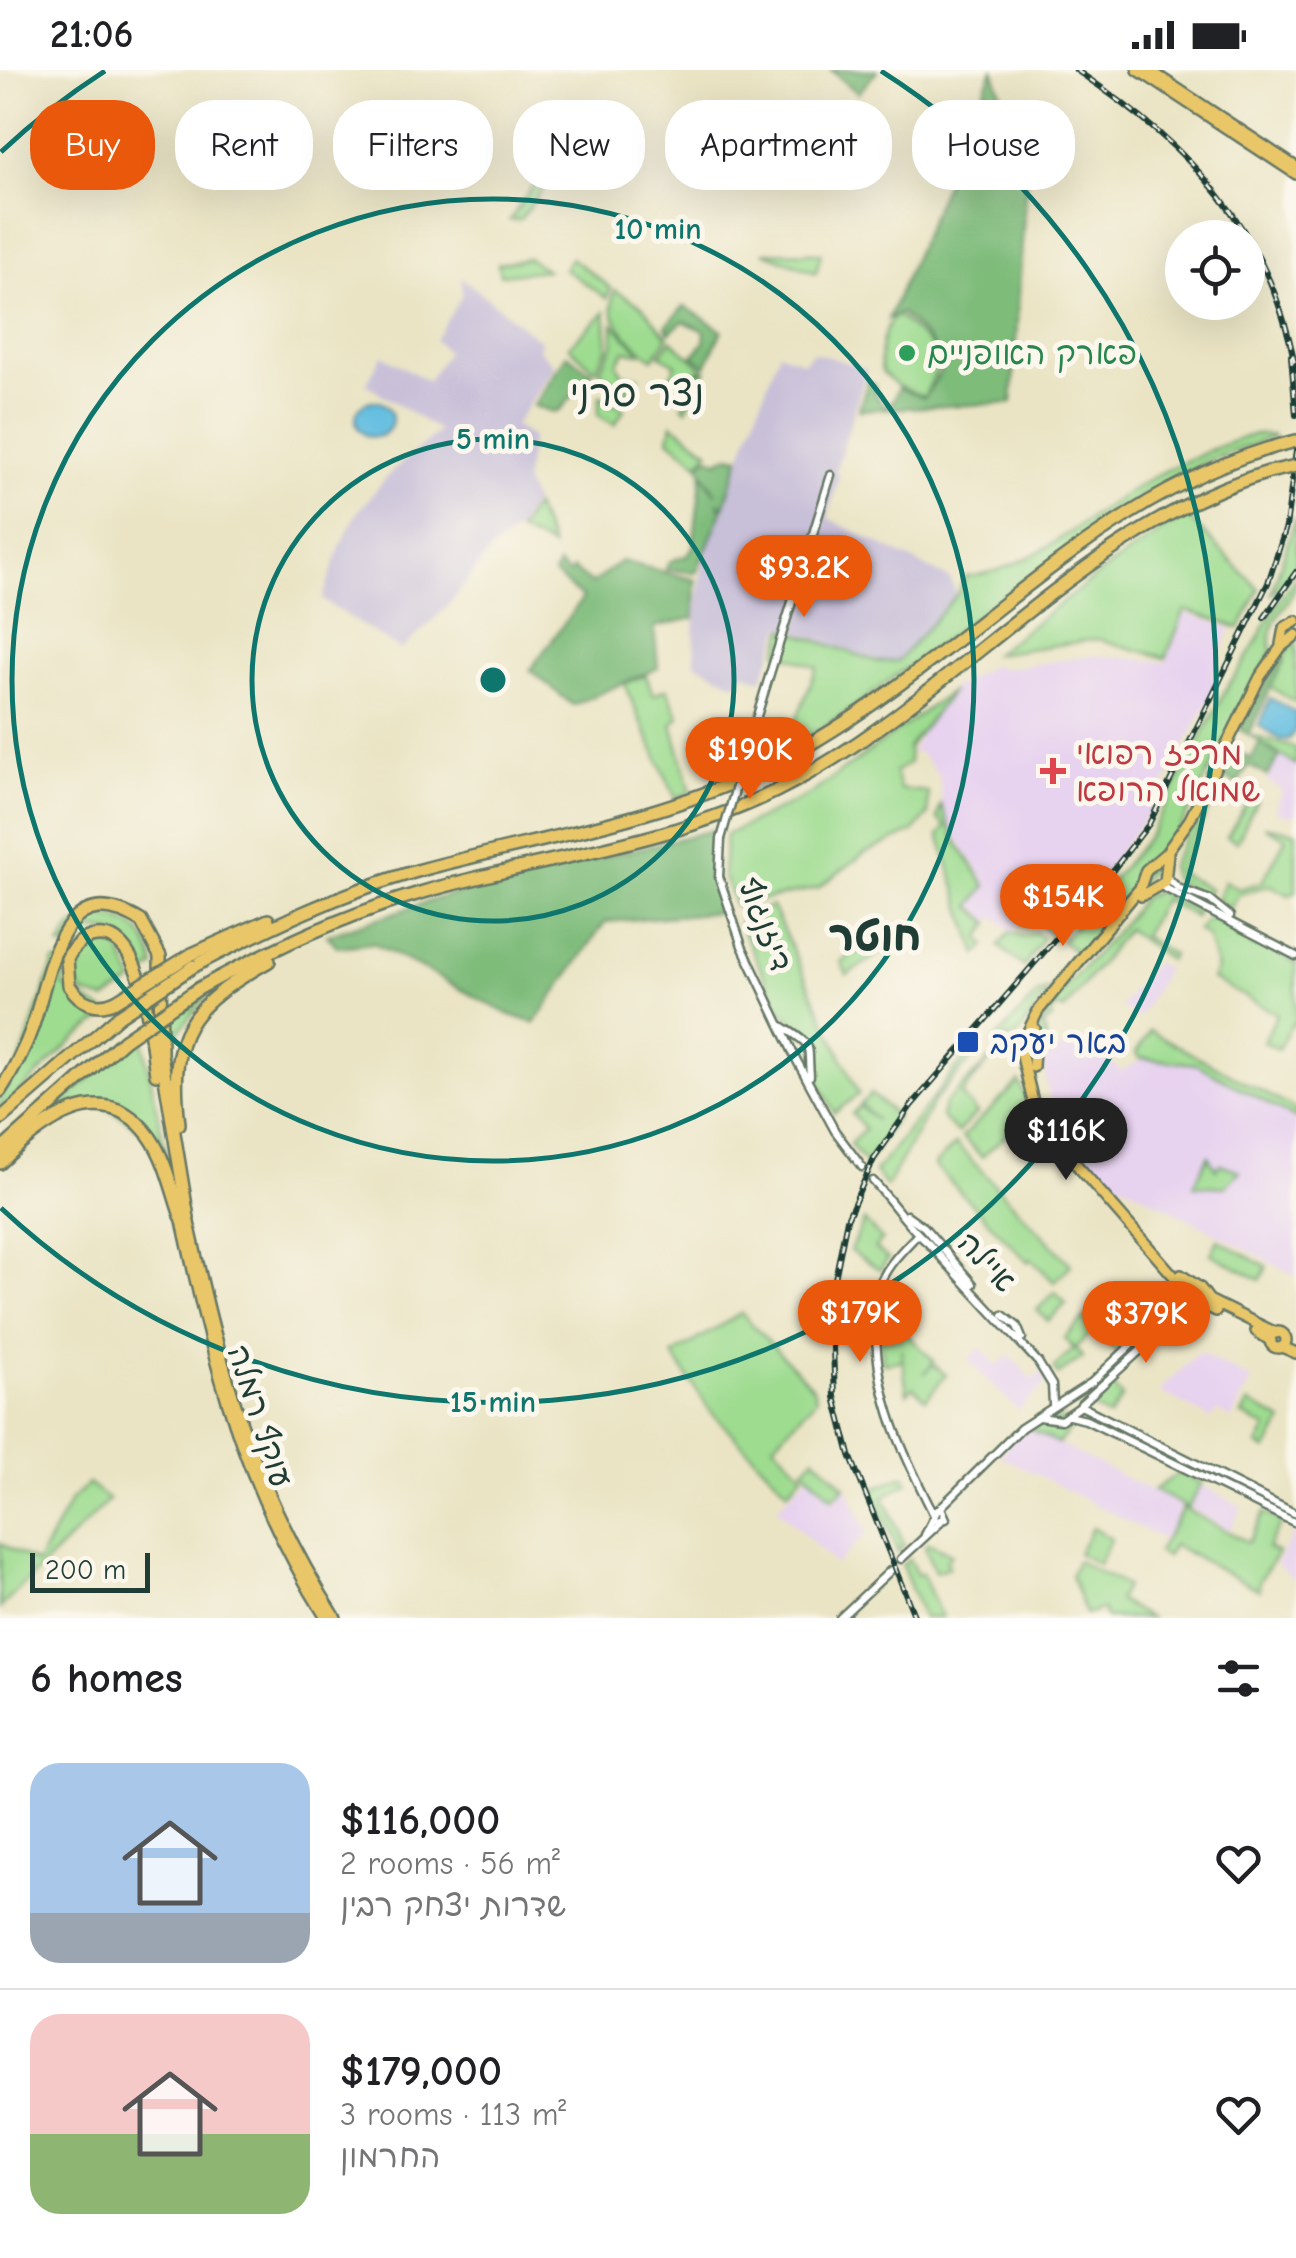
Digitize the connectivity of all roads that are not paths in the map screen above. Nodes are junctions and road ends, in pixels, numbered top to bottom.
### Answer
1 (1138, 70) edge
2 (1149, 70) edge
3 (1296, 171) edge
4 (1296, 441) edge
5 (1296, 466) edge
6 (832, 475) dead end
7 (1294, 624) edge
8 (1290, 636) edge
9 (1169, 850) junction
10 (1153, 865) junction
11 (1166, 873) junction
12 (1144, 876) junction
13 (1157, 886) junction
14 (1202, 903) junction
15 (338, 924) junction
16 (1296, 954) edge
17 (193, 960) junction
18 (792, 1037) junction
19 (1028, 1047) junction
20 (810, 1063) junction
21 (800, 1064) junction
22 (810, 1082) junction
23 (0, 1091) edge
24 (0, 1119) edge
25 (0, 1151) edge
26 (0, 1162) edge
27 (862, 1167) dead end
28 (874, 1181) dead end
29 (185, 1217) junction
30 (919, 1232) junction
31 (1199, 1287) junction
32 (1185, 1292) junction
33 (1195, 1302) junction
34 (1017, 1334) junction
35 (1273, 1337) junction
36 (1284, 1342) junction
37 (1296, 1344) edge
38 (1296, 1353) edge
39 (1070, 1396) junction
40 (1081, 1405) junction
41 (1052, 1406) junction
42 (1069, 1416) junction
43 (1033, 1419) junction
44 (1054, 1419) junction
45 (1210, 1476) junction
46 (1296, 1514) edge
47 (940, 1515) junction
48 (1296, 1523) edge
49 (901, 1559) dead end
50 (891, 1570) dead end
51 (326, 1618) edge
52 (336, 1618) edge
53 (840, 1618) edge

1 - 3 main road
2 - 3 main road
4 - 17 highway
5 - 15 highway, bridge
6 - 18 street, דיזנגוף, bridge
7 - 8 main road
8 - 9 main road
9 - 10 main road
9 - 11 main road
10 - 11 main road
10 - 12 main road
11 - 13 main road
11 - 14 street
12 - 13 main road
12 - 19 main road
13 - 14 street
13 - 19 main road
14 - 16 street
15 - 25 highway, bridge
15 - 29 highway
17 - 24 highway, bridge
17 - 29 highway, bridge
18 - 20 street
18 - 21 street
19 - 31 main road
19 - 32 main road
20 - 21 street
20 - 22 street
21 - 22 street
22 - 27 street
23 - 29 highway
26 - 29 highway
28 - 30 street, איילה
29 - 51 main road, עוקף רמלה
29 - 52 main road, עוקף רמלה
30 - 34 street, איילה
30 - 47 street
31 - 32 main road
31 - 33 main road
31 - 35 main road
32 - 33 main road
32 - 39 street
33 - 35 main road
33 - 40 street
34 - 39 street, איילה
34 - 41 street, איילה
35 - 36 main road
36 - 37 main road
36 - 38 main road
39 - 40 street, איילה
39 - 41 street
40 - 42 street
40 - 45 street, איילה
41 - 43 street
41 - 44 street, איילה
42 - 44 street
42 - 45 street
43 - 44 street
43 - 47 street
45 - 46 street
45 - 48 street
47 - 49 street
50 - 53 street

